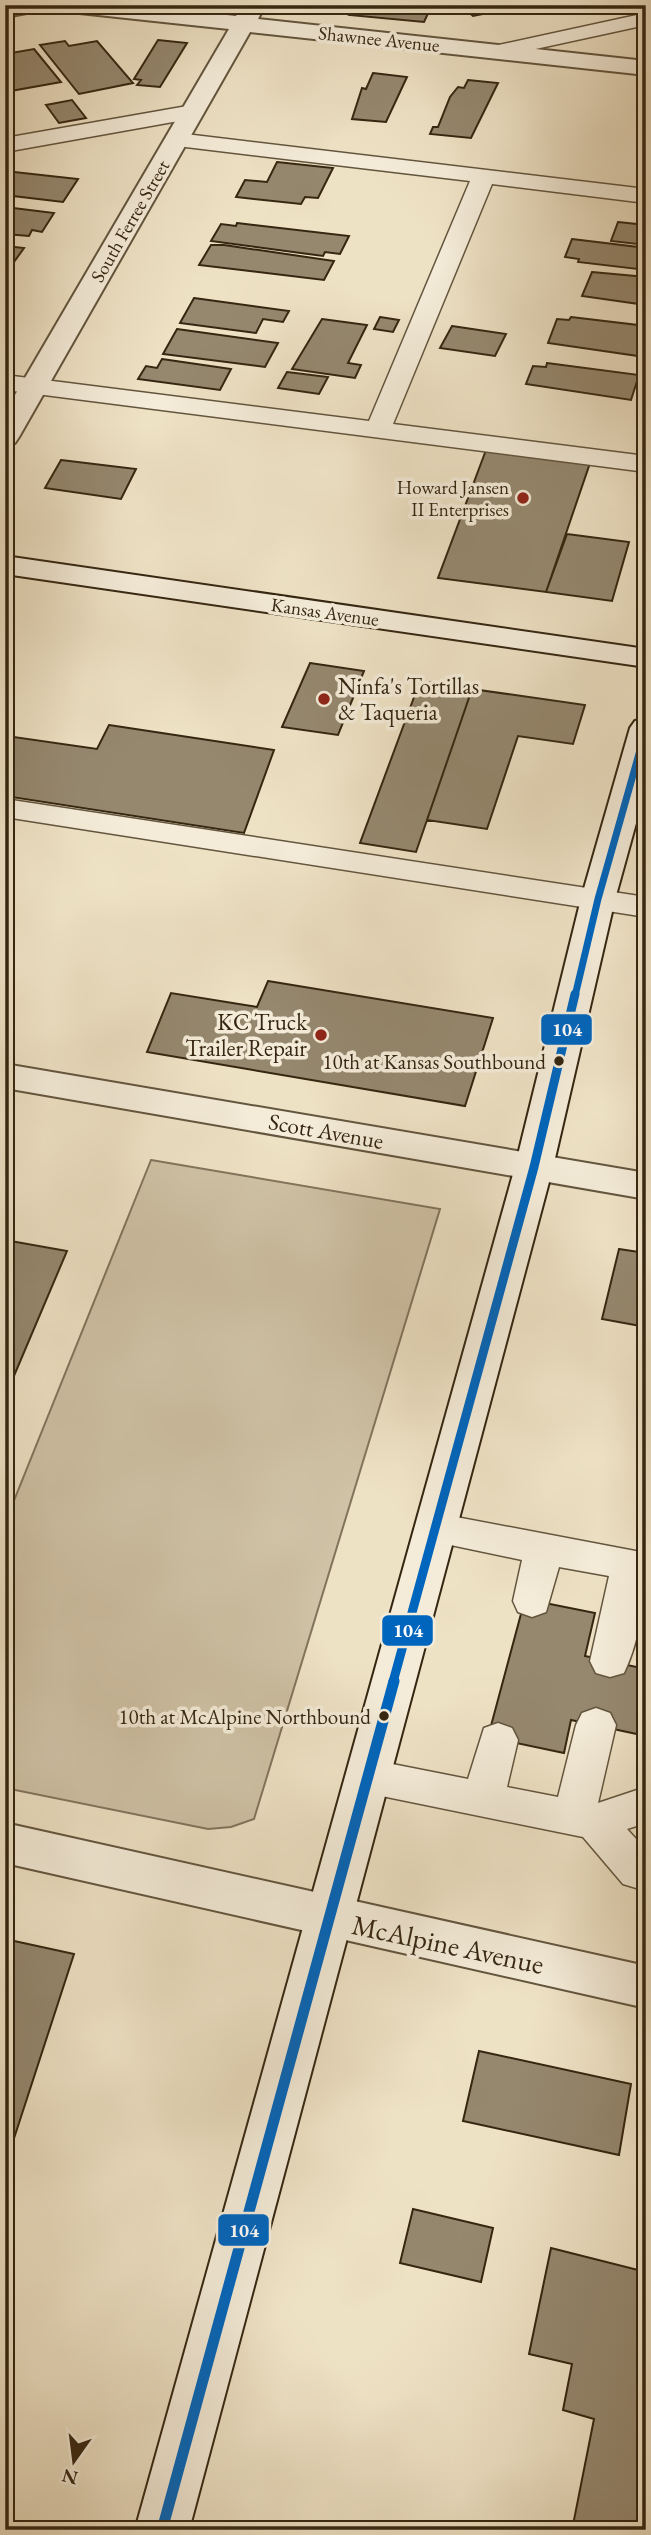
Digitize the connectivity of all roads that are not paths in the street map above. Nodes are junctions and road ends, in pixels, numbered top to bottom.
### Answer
1 (34, 5) edge
2 (70, 5) edge
3 (5, 10) edge
4 (249, 15) edge
5 (646, 19) edge
6 (494, 52) junction
7 (646, 68) edge
8 (193, 112) junction
9 (177, 140) junction
10 (5, 145) edge
11 (484, 176) junction
12 (646, 196) edge
13 (5, 382) edge
14 (35, 386) junction
15 (377, 430) junction
16 (5, 437) edge
17 (646, 464) edge
18 (5, 565) edge
19 (646, 658) edge
20 (646, 728) edge
21 (5, 808) edge
22 (598, 899) junction
23 (646, 907) edge
24 (5, 1076) edge
25 (534, 1167) junction
26 (646, 1186) edge
27 (435, 1528) junction
28 (544, 1548) junction
29 (638, 1567) edge
30 (532, 1601) dead end
31 (610, 1661) dead end
32 (596, 1725) dead end
33 (498, 1740) dead end
34 (367, 1776) junction
35 (483, 1799) junction
36 (646, 1805) edge
37 (584, 1820) junction
38 (5, 1843) edge
39 (646, 1873) edge
40 (329, 1918) junction
41 (646, 1987) edge
42 (162, 2530) edge

1 - 3 street
2 - 4 street, Shawnee Avenue
4 - 6 street, Shawnee Avenue
4 - 8 street, South Ferree Street
5 - 6 lane
6 - 7 street, Shawnee Avenue
8 - 9 street, South Ferree Street
8 - 10 lane
9 - 11 lane
9 - 14 street, South Ferree Street
11 - 12 lane
11 - 15 lane
13 - 14 lane
14 - 15 lane
14 - 16 street, South Ferree Street
15 - 17 lane
18 - 19 street, Kansas Avenue
20 - 22 street
21 - 22 lane
22 - 23 lane
22 - 25 street
24 - 25 street, Scott Avenue
25 - 26 street, Scott Avenue
25 - 27 street
27 - 28 lane
27 - 34 street
28 - 29 lane
28 - 30 lane
29 - 31 lane
32 - 37 lane
33 - 35 lane
34 - 35 lane
34 - 40 street
35 - 37 lane
36 - 37 lane
37 - 39 lane
38 - 40 street, McAlpine Avenue
40 - 41 street, McAlpine Avenue
40 - 42 street

